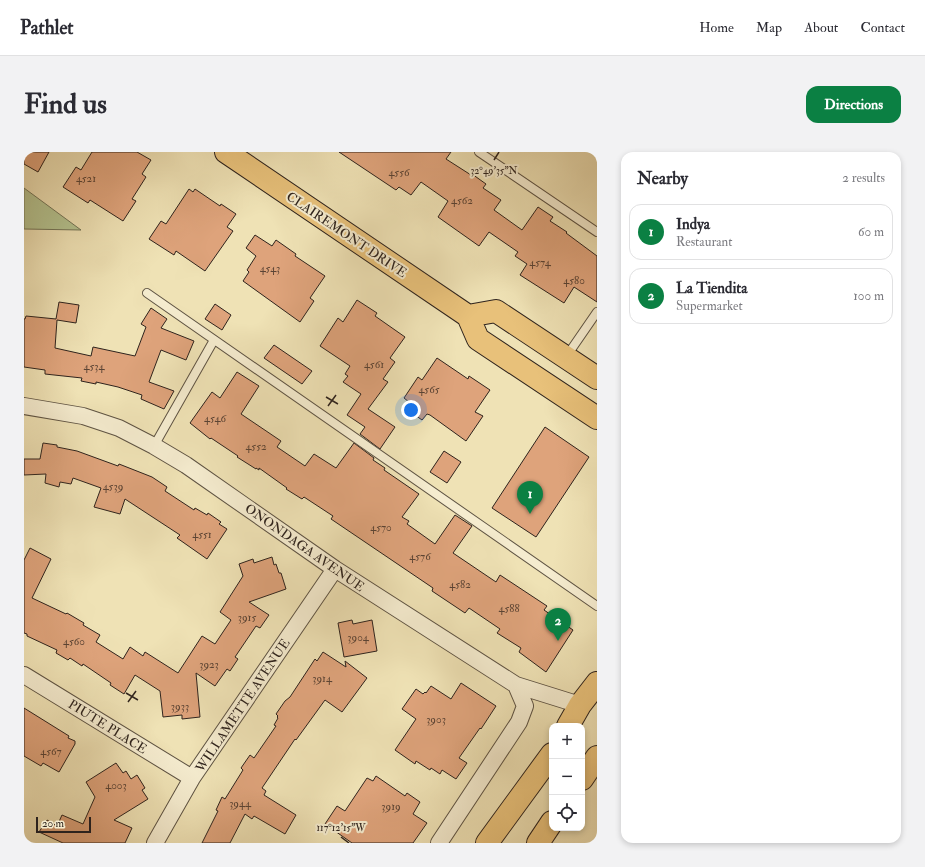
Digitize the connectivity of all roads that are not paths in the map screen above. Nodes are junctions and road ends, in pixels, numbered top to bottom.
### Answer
1 (226, 152) edge
2 (479, 152) edge
3 (597, 232) edge
4 (147, 293) dead end
5 (597, 312) edge
6 (468, 316) junction
7 (214, 340) junction
8 (566, 357) junction
9 (597, 378) edge
10 (24, 406) edge
11 (597, 418) edge
12 (154, 446) junction
13 (334, 569) junction
14 (597, 606) edge
15 (24, 675) edge
16 (597, 683) edge
17 (516, 685) junction
18 (580, 705) junction
19 (570, 723) edge
20 (597, 757) edge
21 (549, 758) edge
22 (585, 775) edge
23 (192, 778) junction
24 (549, 826) edge
25 (155, 843) edge
26 (439, 843) edge
27 (487, 843) edge
28 (538, 843) edge

1 - 6 main road, CLAIREMONT DRIVE
2 - 3 lane
4 - 7 lane
5 - 8 lane
6 - 8 main road
6 - 11 main road
7 - 12 lane
7 - 14 lane
8 - 9 main road
10 - 12 street, ONONDAGA AVENUE
12 - 13 street, ONONDAGA AVENUE
13 - 17 street, ONONDAGA AVENUE
13 - 23 street, WILLAMETTE AVENUE
15 - 23 street, PIUTE PLACE
16 - 18 main road
17 - 18 street, ONONDAGA AVENUE
17 - 26 street
18 - 19 main road
20 - 22 main road
21 - 27 main road
23 - 25 street, WILLAMETTE AVENUE
24 - 28 main road

